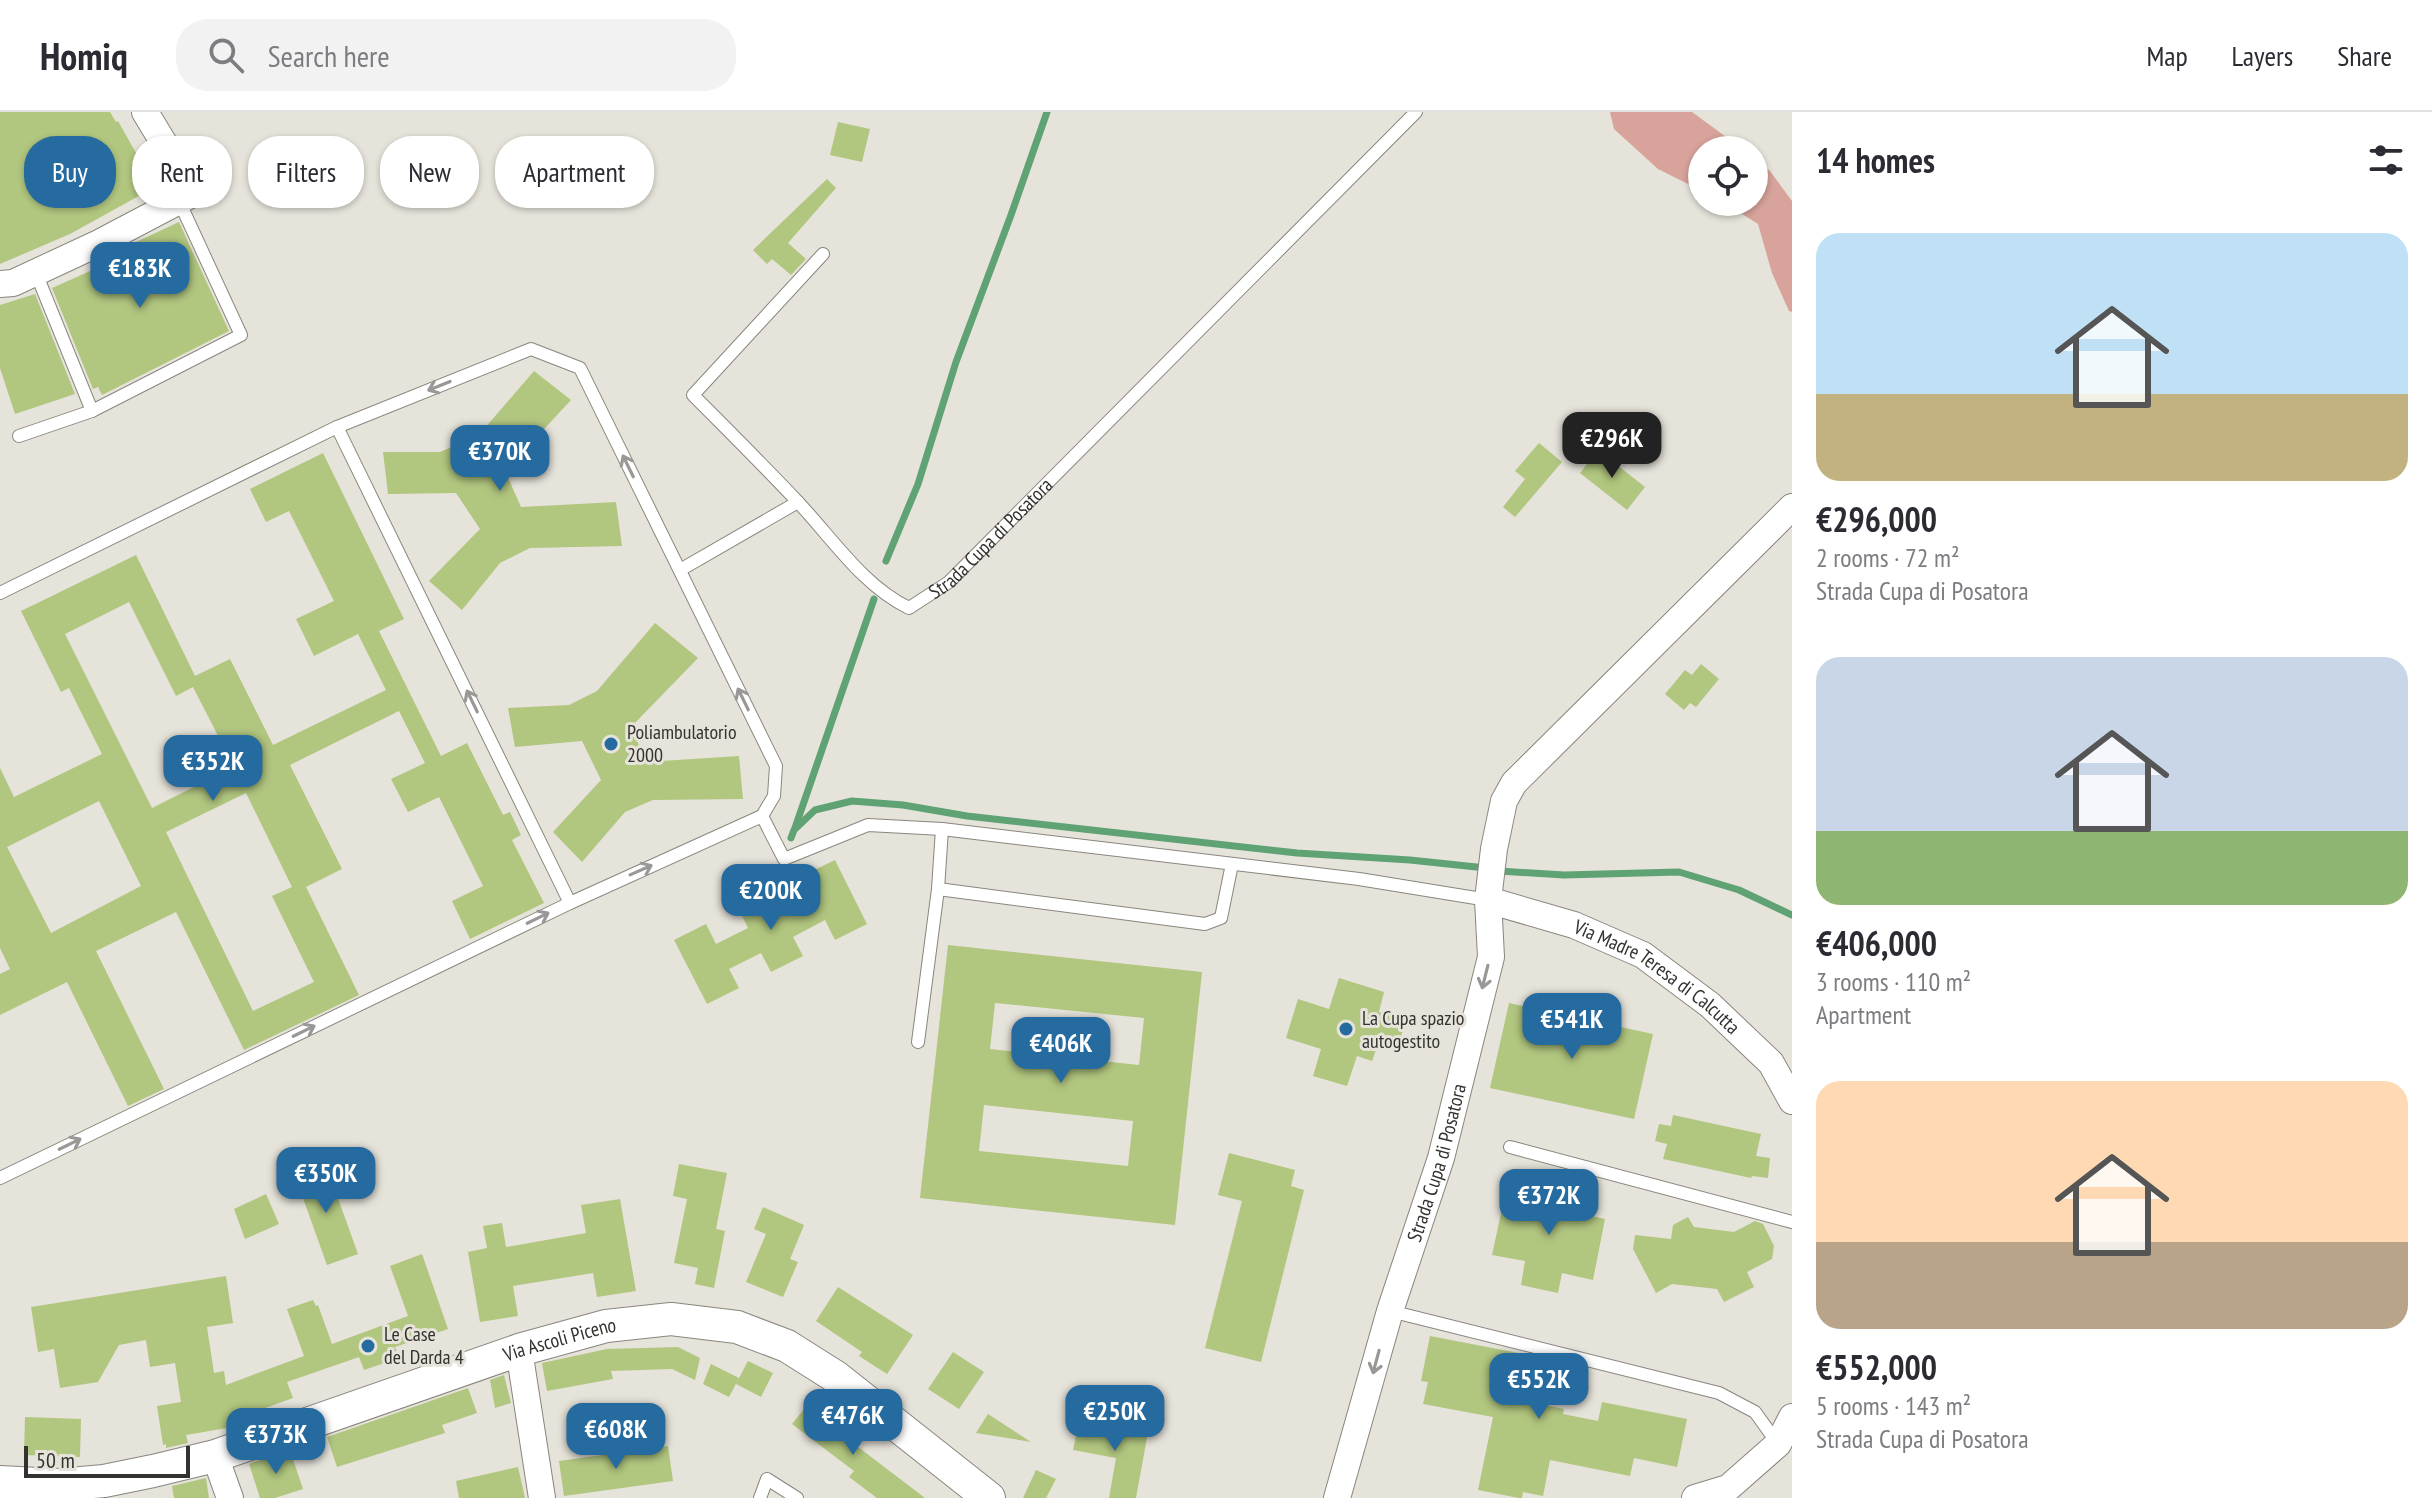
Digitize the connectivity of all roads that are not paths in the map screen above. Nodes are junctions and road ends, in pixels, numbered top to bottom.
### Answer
1 (145, 112) edge
2 (1416, 112) edge
3 (160, 136) edge
4 (166, 208) edge
5 (182, 208) edge
6 (823, 254) dead end
7 (36, 273) junction
8 (0, 284) edge
9 (92, 411) junction
10 (337, 427) junction
11 (19, 436) dead end
12 (798, 502) junction
13 (1792, 507) edge
14 (680, 570) junction
15 (0, 593) edge
16 (762, 816) junction
17 (942, 829) junction
18 (1232, 864) junction
19 (938, 889) junction
20 (1489, 889) junction
21 (570, 903) junction
22 (918, 1042) dead end
23 (1792, 1101) edge
24 (1510, 1147) dead end
25 (0, 1178) edge
26 (1792, 1222) edge
27 (1390, 1311) junction
28 (519, 1350) junction
29 (1792, 1417) edge
30 (1778, 1444) junction
31 (215, 1456) junction
32 (0, 1482) edge
33 (230, 1498) edge
34 (542, 1498) edge
35 (760, 1498) edge
36 (797, 1498) edge
37 (989, 1498) edge
38 (1337, 1498) edge
39 (1695, 1498) edge

1 - 3 street
2 - 12 lane, Strada Cupa di Posatora
4 - 7 street
5 - 9 lane
6 - 12 lane, Strada Cupa di Posatora
7 - 8 street
7 - 9 lane
9 - 11 lane
14 -> 10 lane
10 - 15 lane
21 -> 10 lane
12 - 14 lane
13 - 20 street, Strada Cupa di Posatora
16 -> 14 lane
16 - 17 lane
21 -> 16 lane
17 - 18 lane
17 - 19 lane
18 - 19 lane
18 - 20 lane
19 - 22 lane
20 - 23 street, Via Madre Teresa di Calcutta
20 -> 27 street, Strada Cupa di Posatora
25 -> 21 lane
24 - 26 lane
27 - 30 lane
27 -> 38 street, Strada Cupa di Posatora
28 - 31 street, Via Ascoli Piceno
28 - 34 street
28 - 37 street, Via Ascoli Piceno
29 - 30 street
30 - 39 street
31 - 32 street, Via Ascoli Piceno
31 - 33 street
35 - 36 lane

